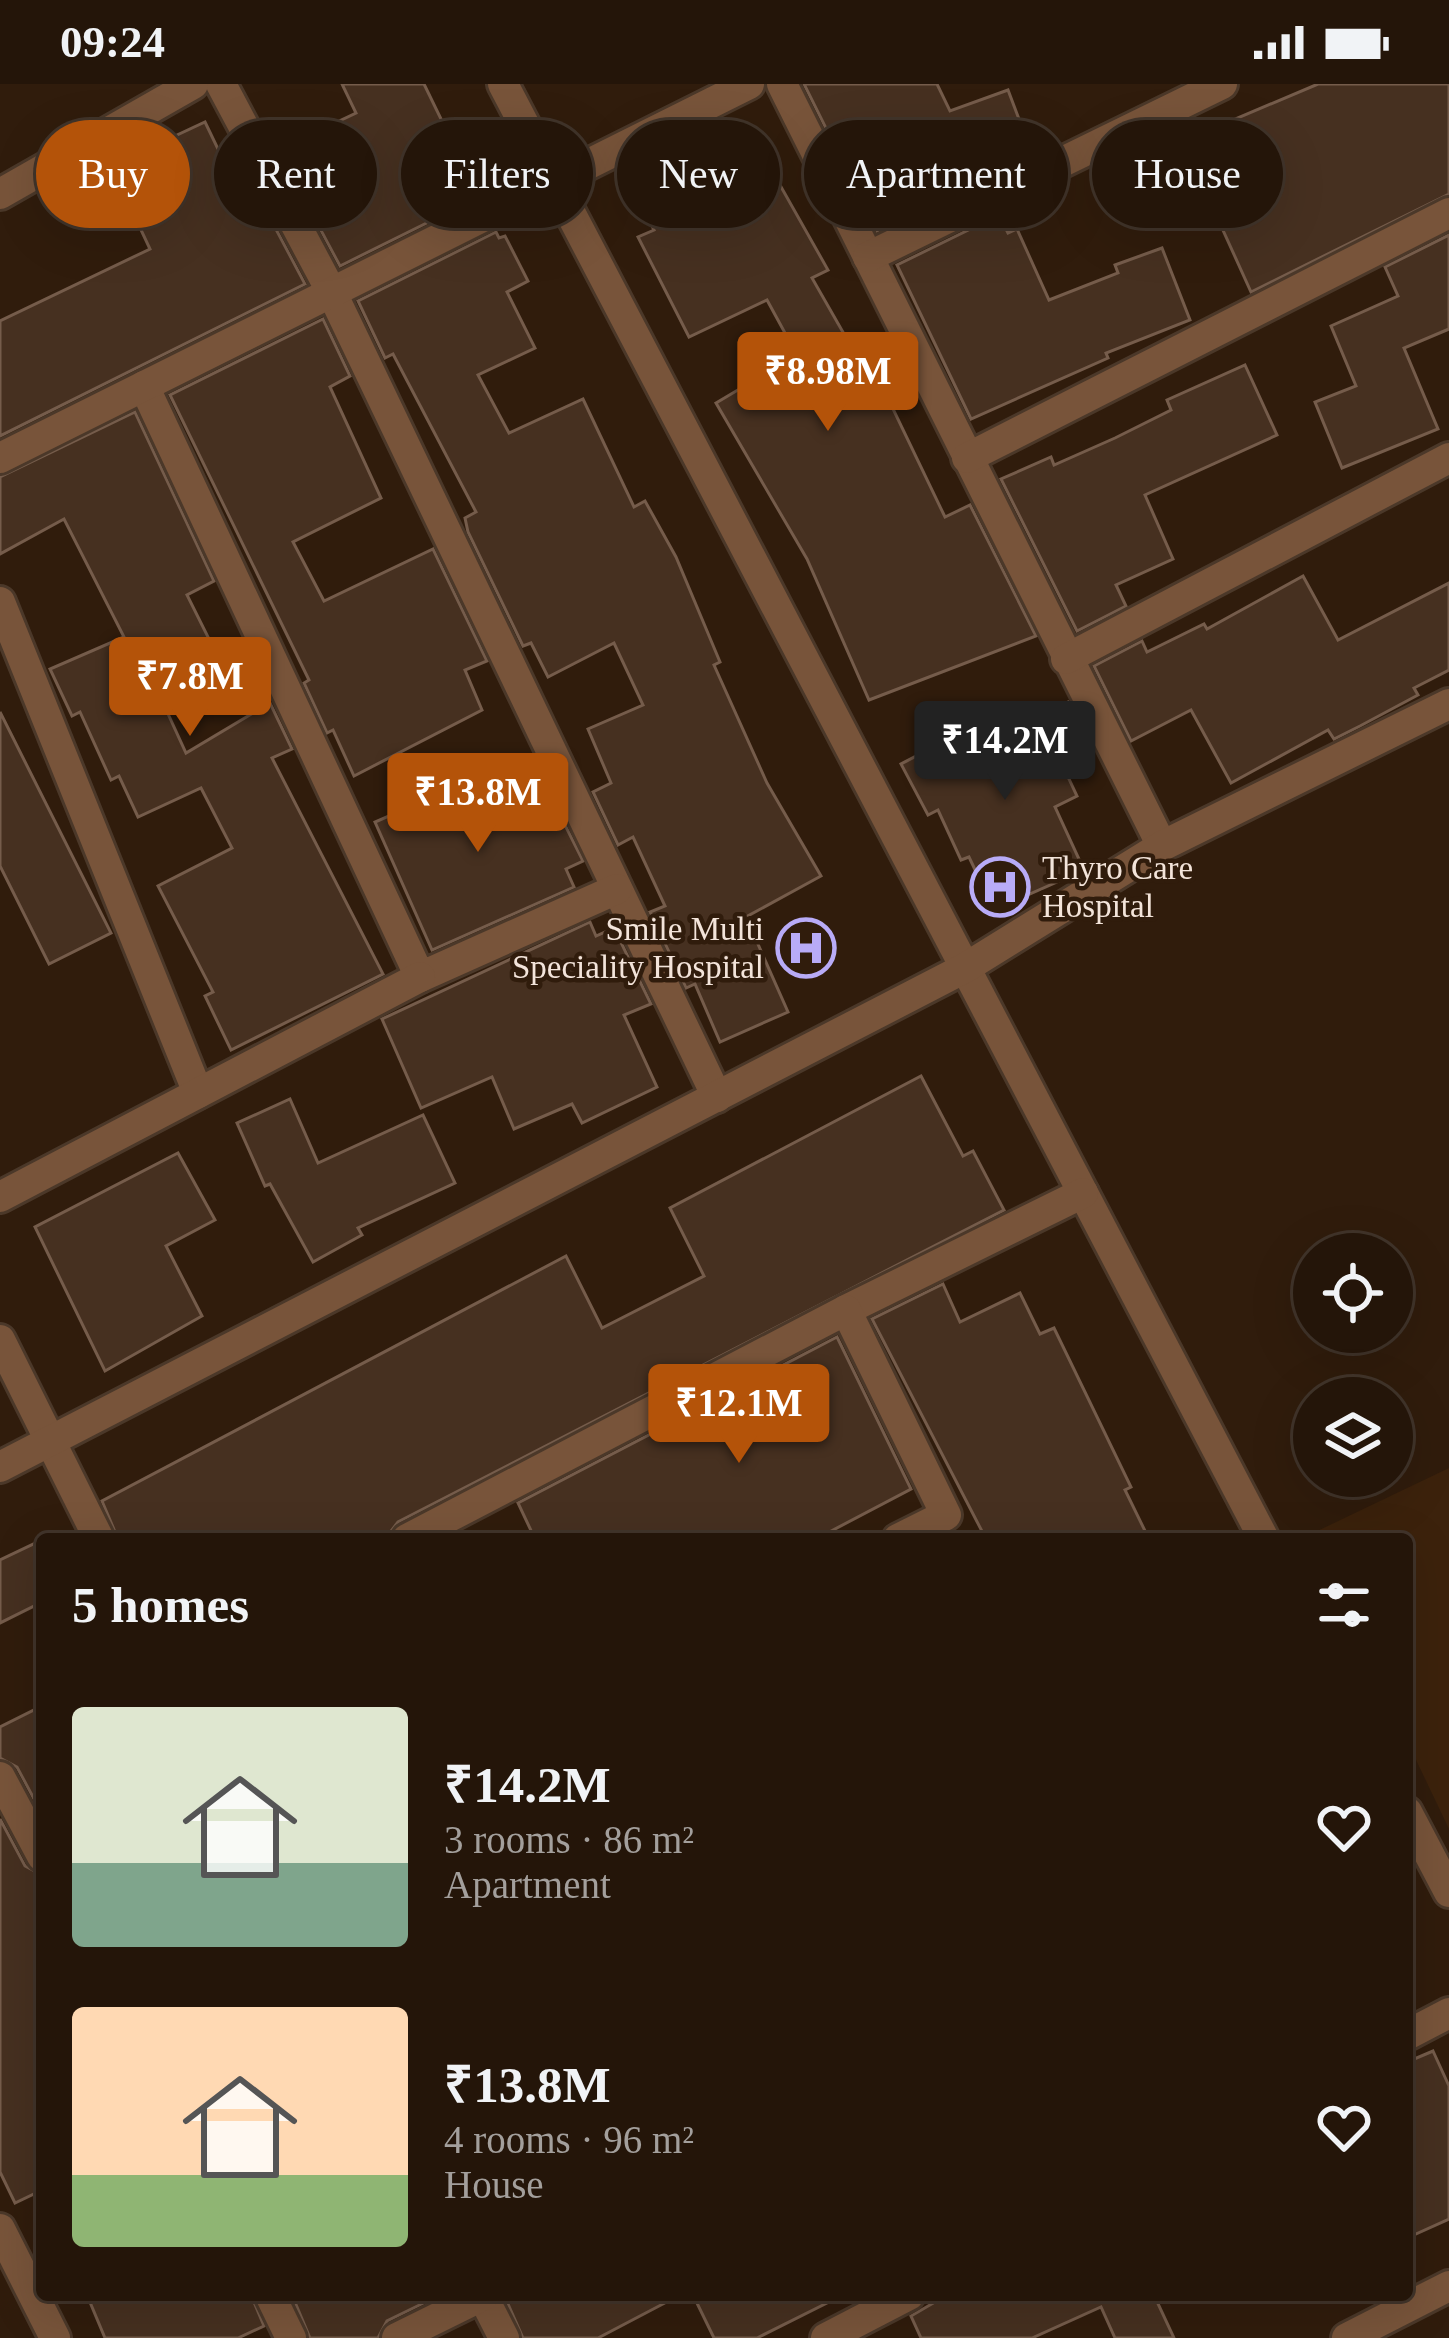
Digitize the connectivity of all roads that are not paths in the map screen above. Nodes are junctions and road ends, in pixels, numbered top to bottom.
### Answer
1 (193, 84) edge
2 (221, 84) edge
3 (502, 84) edge
4 (748, 84) edge
5 (782, 84) edge
6 (1222, 84) edge
7 (521, 120) edge
8 (593, 159) edge
9 (0, 194) edge
10 (1449, 213) edge
11 (456, 228) edge
12 (578, 228) edge
13 (868, 257) junction
14 (332, 291) junction
15 (144, 386) junction
16 (0, 458) edge
17 (967, 458) junction
18 (1449, 458) edge
19 (0, 602) edge
20 (1066, 658) junction
21 (1449, 704) edge
22 (1162, 846) junction
23 (617, 889) junction
24 (965, 968) junction
25 (419, 977) junction
26 (198, 1093) junction
27 (717, 1096) junction
28 (1083, 1192) junction
29 (0, 1197) edge
30 (846, 1310) junction
31 (0, 1340) edge
32 (49, 1441) junction
33 (0, 1467) edge
34 (952, 1527) edge
35 (96, 1533) edge
36 (419, 1533) edge
37 (1261, 1533) edge
38 (0, 1777) edge
39 (1413, 1828) edge
40 (36, 1845) edge
41 (1449, 1892) edge
42 (1449, 2013) edge
43 (1413, 2032) edge
44 (0, 2229) edge
45 (23, 2285) edge
46 (1449, 2286) edge
47 (273, 2301) edge
48 (470, 2301) edge
49 (485, 2301) edge
50 (897, 2301) edge
51 (55, 2338) edge
52 (291, 2338) edge
53 (397, 2338) edge
54 (504, 2338) edge
55 (826, 2338) edge
56 (1347, 2338) edge

1 - 9 street
2 - 14 street
3 - 7 street
4 - 8 street
5 - 13 street
6 - 13 street
10 - 17 street
11 - 14 street
12 - 24 street
13 - 17 street
14 - 15 street
14 - 23 street
15 - 16 street
15 - 25 street
17 - 20 street
18 - 20 street
19 - 26 street
20 - 22 street
21 - 22 street
22 - 24 street
23 - 25 street
23 - 27 street
24 - 27 street
24 - 28 street
25 - 26 street
26 - 29 street
27 - 32 street
28 - 30 street
28 - 37 street
30 - 34 street
30 - 36 street
31 - 32 street
32 - 33 street
32 - 35 street
38 - 40 street
39 - 41 street
42 - 43 street
44 - 45 street
45 - 51 street
46 - 56 street
47 - 52 street
48 - 53 street
49 - 54 street
50 - 55 street

